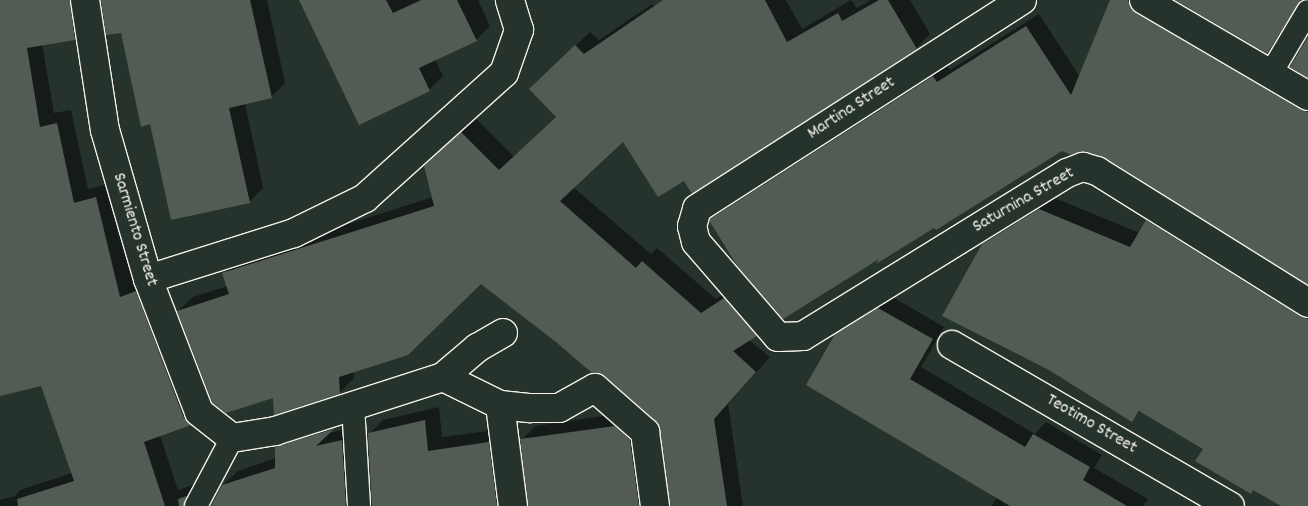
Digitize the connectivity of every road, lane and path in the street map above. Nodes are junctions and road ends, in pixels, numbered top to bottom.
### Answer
1 (85, 0) edge
2 (510, 0) edge
3 (1022, 0) edge
4 (1144, 0) edge
5 (1308, 11) edge
6 (1271, 73) junction
7 (1308, 96) edge
8 (148, 279) junction
9 (1308, 303) edge
10 (503, 333) dead end
11 (792, 338) joint
12 (952, 345) dead end
13 (443, 377) junction
14 (354, 405) junction
15 (500, 405) junction
16 (232, 438) junction
17 (196, 506) edge
18 (359, 506) edge
19 (513, 506) edge
20 (655, 506) edge
21 (1230, 506) edge

1 - 8 street, Sarmiento Street
2 - 8 street
3 - 11 street, Martina Street
4 - 6 street
5 - 6 lane
6 - 7 street
8 - 16 street, Sarmiento Street
9 - 11 street, Saturnina Street
10 - 13 street
12 - 21 street, Teotimo Street
13 - 14 street
13 - 15 street
14 - 16 street
14 - 18 lane
15 - 19 street
15 - 20 street
16 - 17 lane

